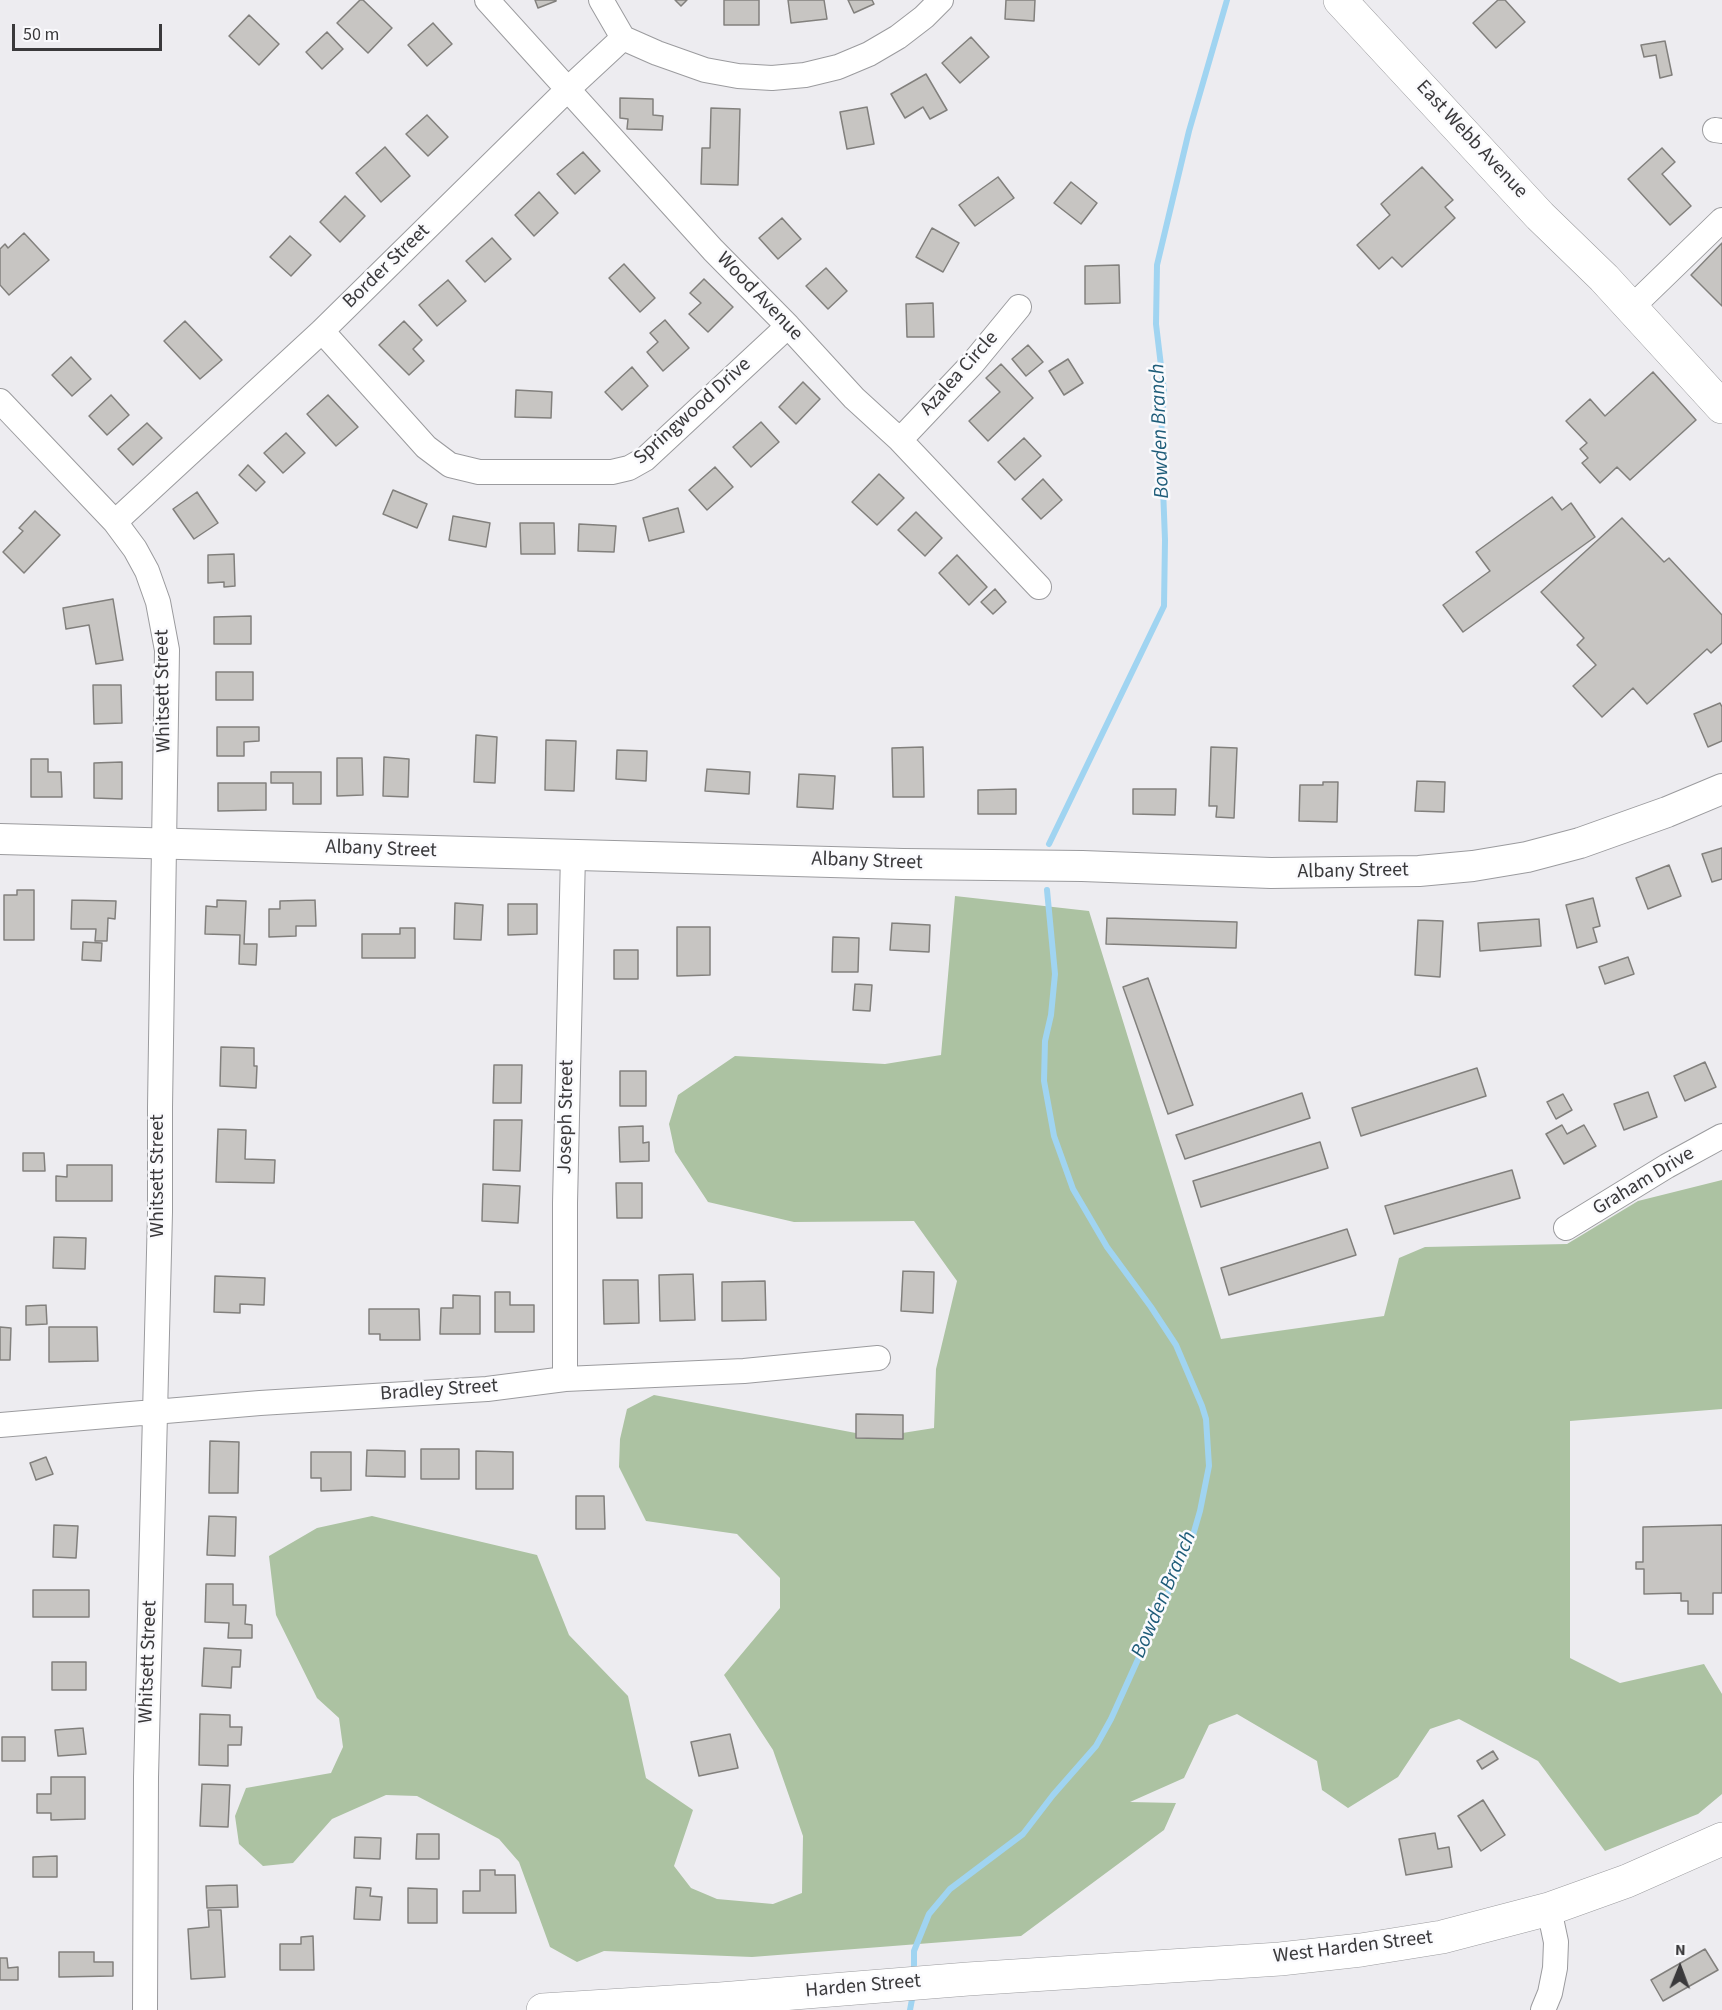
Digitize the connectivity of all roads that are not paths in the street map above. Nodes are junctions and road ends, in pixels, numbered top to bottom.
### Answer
1 (487, 0) edge
2 (601, 0) edge
3 (941, 0) edge
4 (1340, 0) edge
5 (623, 38) junction
6 (568, 89) junction
7 (1722, 220) edge
8 (1019, 307) dead end
9 (1631, 308) junction
10 (788, 326) junction
11 (322, 331) junction
12 (0, 401) edge
13 (1722, 407) edge
14 (900, 440) junction
15 (115, 522) junction
16 (1039, 587) dead end
17 (1722, 789) edge
18 (0, 839) edge
19 (164, 844) junction
20 (573, 855) junction
21 (1722, 1136) edge
22 (1566, 1228) dead end
23 (878, 1358) dead end
24 (565, 1379) junction
25 (155, 1412) junction
26 (0, 1425) edge
27 (1722, 1839) edge
28 (1549, 1909) junction
29 (968, 1979) joint
30 (145, 2010) edge
31 (543, 2010) edge
32 (1543, 2010) edge

1 - 6 street, Wood Avenue
2 - 5 street
3 - 5 street
4 - 9 main road, East Webb Avenue
5 - 6 street, Border Street
6 - 10 street, Wood Avenue
6 - 11 street, Border Street
7 - 9 street
8 - 14 street, Azalea Circle
9 - 13 main road, East Webb Avenue
10 - 11 street, Springwood Drive
10 - 14 street, Wood Avenue
11 - 15 street, Border Street
12 - 15 street, Whitsett Street
14 - 16 street, Wood Avenue
15 - 19 street, Whitsett Street
17 - 20 street, Albany Street
18 - 19 street, Albany Street
19 - 20 street, Albany Street
19 - 25 street, Whitsett Street
20 - 24 street, Joseph Street
21 - 22 street, Graham Drive
23 - 24 street, Bradley Street
24 - 25 street, Bradley Street
25 - 26 street, Bradley Street
25 - 30 street, Whitsett Street
27 - 28 main road, West Harden Street
28 - 29 main road, West Harden Street
28 - 32 street
29 - 31 main road, Harden Street

